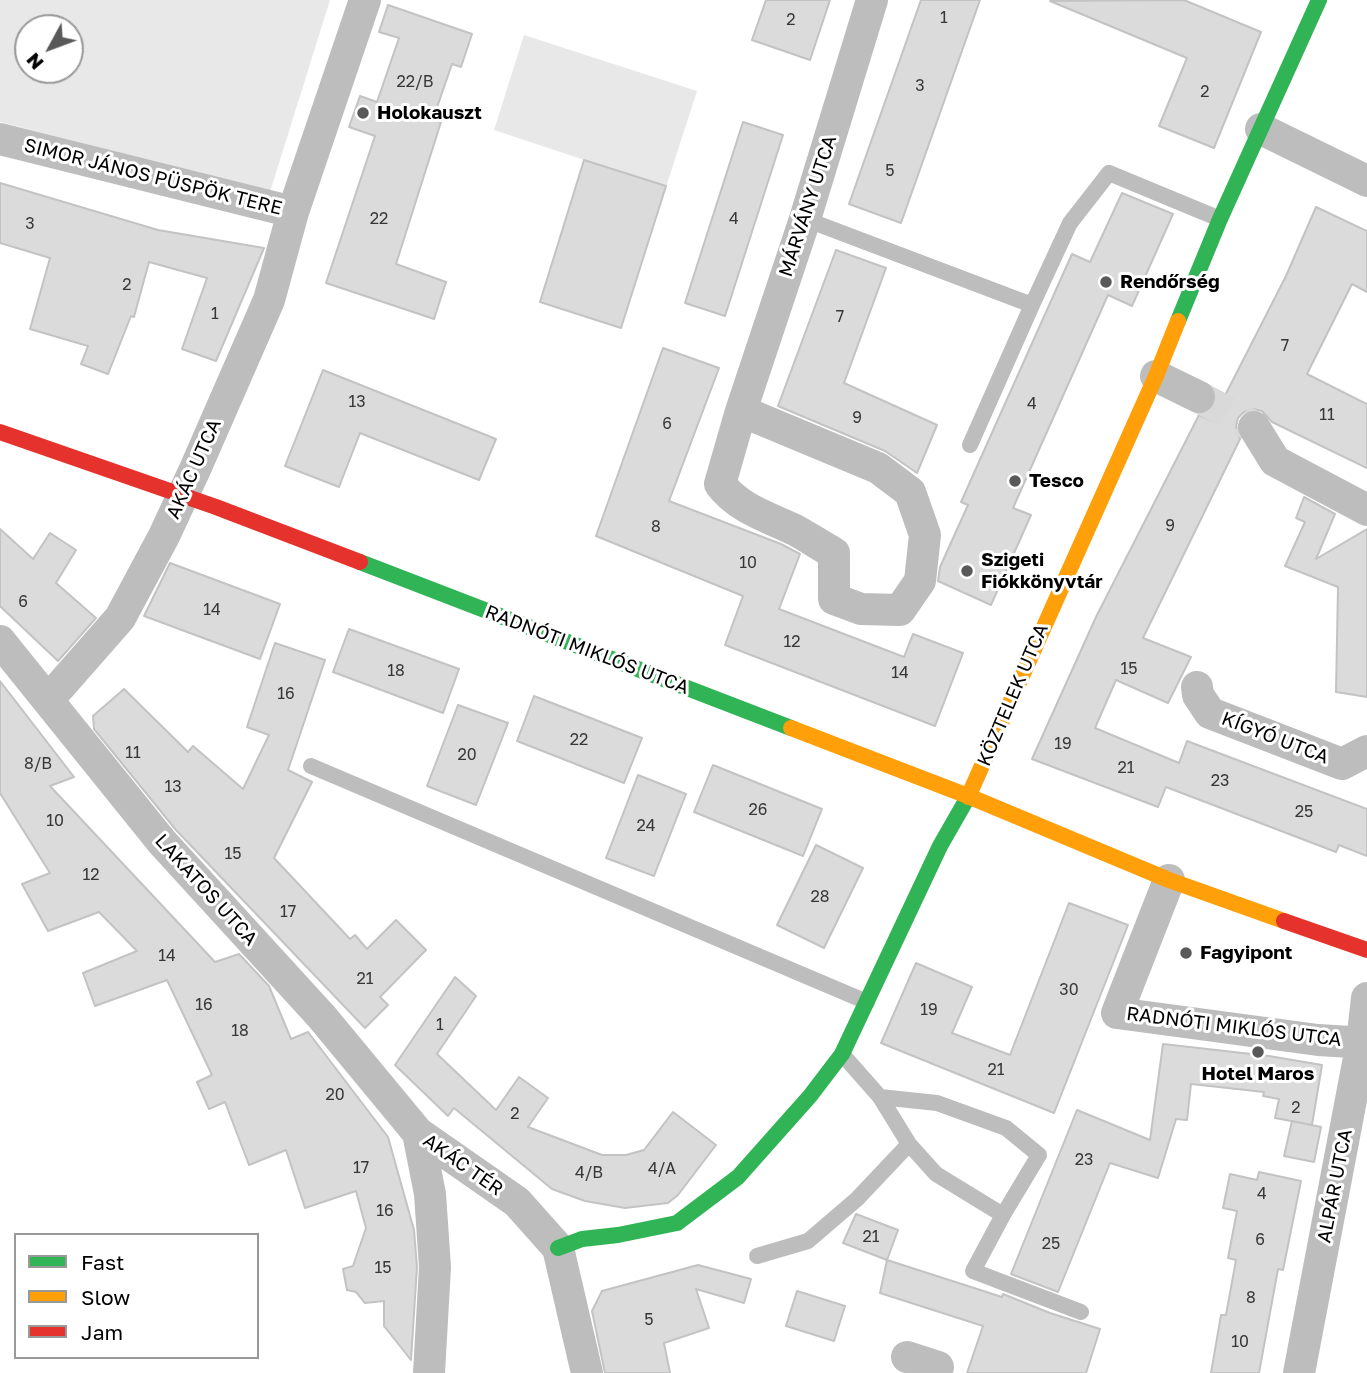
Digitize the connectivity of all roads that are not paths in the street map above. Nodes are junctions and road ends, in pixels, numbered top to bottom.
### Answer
1 (365, 0) edge
2 (872, 0) edge
3 (1310, 2) edge
4 (1261, 129) junction
5 (0, 139) edge
6 (1367, 181) edge
7 (293, 212) junction
8 (805, 219) junction
9 (1220, 219) junction
10 (1032, 305) junction
11 (1156, 376) junction
12 (1199, 397) tunnel mouth
13 (741, 411) junction
14 (1254, 427) tunnel mouth
15 (0, 432) edge
16 (970, 445) dead end
17 (183, 495) junction
18 (1367, 510) edge
19 (0, 641) edge
20 (1197, 687) dead end
21 (48, 701) junction
22 (1367, 751) edge
23 (312, 766) dead end
24 (968, 796) junction
25 (1168, 880) junction
26 (1367, 950) edge
27 (1367, 998) edge
28 (867, 1002) junction
29 (1365, 1042) edge
30 (842, 1054) junction
31 (880, 1097) junction
32 (418, 1133) junction
33 (909, 1144) junction
34 (1003, 1215) junction
35 (558, 1248) junction
36 (757, 1256) dead end
37 (1081, 1312) dead end
38 (907, 1357) dead end
39 (429, 1373) edge
40 (587, 1373) edge
41 (936, 1373) edge
42 (1299, 1373) edge

1 - 7 street, SIMOR JÁNOS PÜSPÖK TERE
2 - 8 street, MÁRVÁNY UTCA
3 - 4 street, KÖZTELEK UTCA
4 - 6 street
4 - 9 street, KÖZTELEK UTCA
5 - 7 street, SIMOR JÁNOS PÜSPÖK TERE
7 - 17 street, AKÁC UTCA
8 - 10 lane
8 - 13 street, MÁRVÁNY UTCA
9 - 10 lane
9 - 11 street, KÖZTELEK UTCA
10 - 16 lane
11 - 12 street
11 - 24 street, KÖZTELEK UTCA
13 - 13 street, MÁRVÁNY UTCA
14 - 18 street
15 - 17 street, RADNÓTI MIKLÓS UTCA
17 - 21 street, AKÁC UTCA
17 - 24 street, RADNÓTI MIKLÓS UTCA
19 - 21 street, LAKATOS UTCA
20 - 22 street, KÍGYÓ UTCA
21 - 32 street, LAKATOS UTCA
23 - 28 lane
24 - 25 street, RADNÓTI MIKLÓS UTCA
24 - 28 street, KÖZTELEK UTCA
25 - 26 street, RADNÓTI MIKLÓS UTCA
25 - 29 street, RADNÓTI MIKLÓS UTCA
27 - 29 street, ALPÁR UTCA
28 - 30 street, KÖZTELEK UTCA
29 - 42 street, ALPÁR UTCA
30 - 31 lane
30 - 35 street, KÖZTELEK UTCA
31 - 33 lane
31 - 34 lane
32 - 35 street, AKÁC TÉR
32 - 39 street, AKÁC TÉR
33 - 34 lane
33 - 36 lane
34 - 37 lane
35 - 40 street, AKÁC TÉR
38 - 41 street

